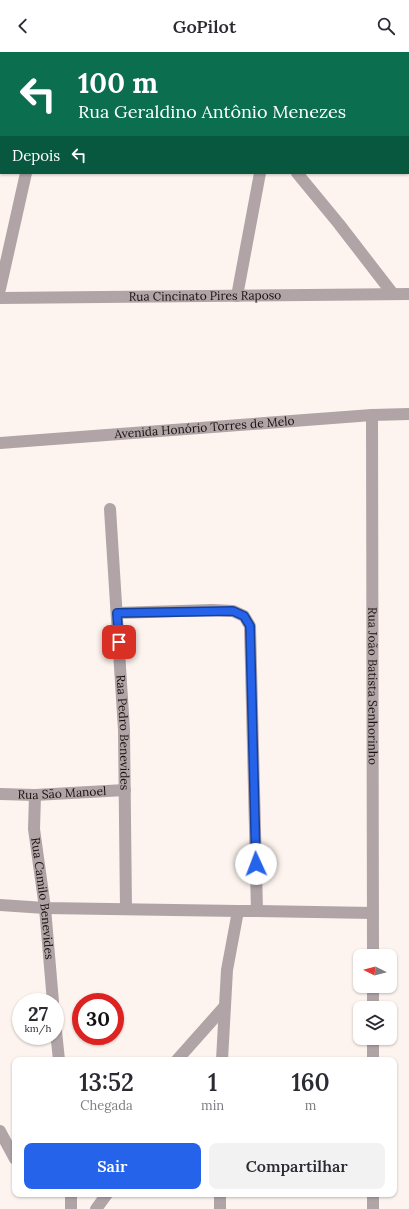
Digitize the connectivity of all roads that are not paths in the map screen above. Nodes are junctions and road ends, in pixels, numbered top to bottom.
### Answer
1 (26, 174) edge
2 (260, 174) edge
3 (298, 174) edge
4 (0, 289) edge
5 (393, 294) junction
6 (409, 294) edge
7 (237, 296) junction
8 (0, 298) edge
9 (409, 414) edge
10 (372, 415) junction
11 (0, 443) edge
12 (110, 509) dead end
13 (117, 613) junction
14 (125, 790) junction
15 (0, 794) edge
16 (35, 795) junction
17 (0, 905) edge
18 (45, 908) junction
19 (126, 909) junction
20 (238, 911) junction
21 (257, 911) junction
22 (373, 913) junction
23 (373, 949) edge
24 (52, 993) edge
25 (225, 1006) junction
26 (57, 1045) edge
27 (373, 1045) edge
28 (59, 1057) edge
29 (180, 1057) edge
30 (222, 1057) edge
31 (373, 1057) edge
32 (0, 1131) edge
33 (12, 1153) edge
34 (71, 1197) edge
35 (104, 1197) edge
36 (220, 1197) edge
37 (373, 1197) edge
38 (71, 1209) edge
39 (96, 1209) edge
40 (220, 1209) edge
41 (373, 1209) edge

1 - 4 street
2 - 7 street
3 - 5 street
5 - 6 street, Rua Cincinato Pires Raposo
5 - 7 street, Rua Cincinato Pires Raposo
7 - 8 street, Rua Cincinato Pires Raposo
9 - 10 street, Avenida Honório Torres de Melo
10 - 11 street, Avenida Honório Torres de Melo
10 - 22 street, Rua João Batista Senhorinho
12 - 13 street, Raa Pedro Benevides
13 - 14 street, Raa Pedro Benevides
13 - 21 street
14 - 16 street, Rua São Manoel
14 - 19 street, Raa Pedro Benevides
15 - 16 street, Rua São Manoel
16 - 18 street, Rua Camilo Benevides
17 - 18 street
18 - 19 street
18 - 24 street, Rua Camilo Benevides
19 - 20 street
20 - 21 street
20 - 25 street
21 - 22 street
22 - 23 street, Rua João Batista Senhorinho
25 - 29 street
25 - 30 street
26 - 28 street
27 - 31 street
32 - 33 street
34 - 38 street
35 - 39 street
36 - 40 street
37 - 41 street

